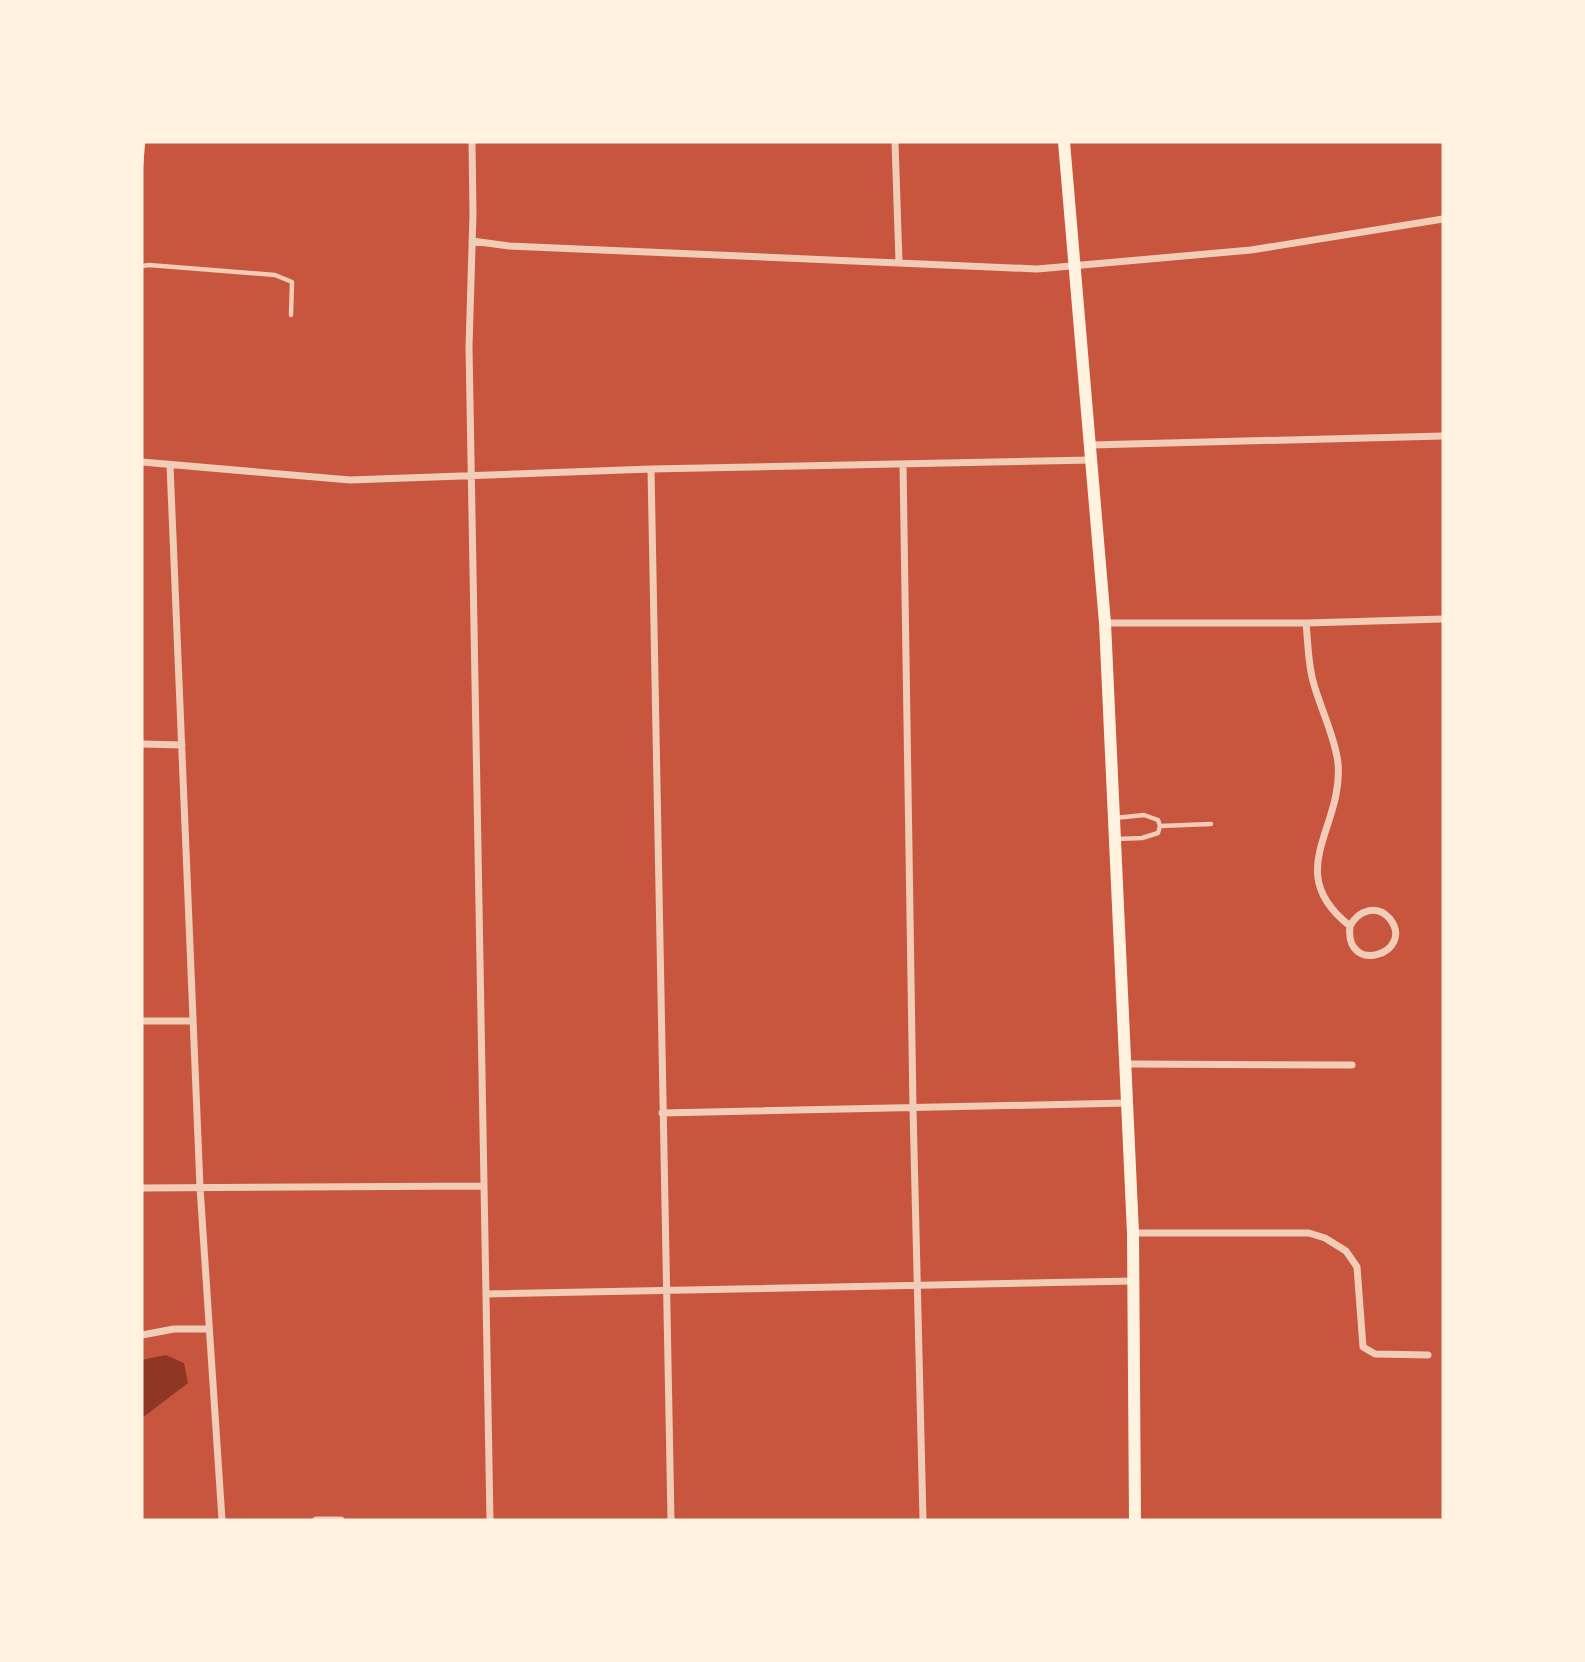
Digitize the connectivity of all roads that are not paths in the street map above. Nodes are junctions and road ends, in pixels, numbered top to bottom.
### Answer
1 (472, 142) edge
2 (895, 142) edge
3 (1064, 142) edge
4 (1443, 219) edge
5 (472, 241) junction
6 (899, 262) junction
7 (142, 266) edge
8 (1075, 267) junction
9 (291, 315) dead end
10 (1443, 436) edge
11 (1091, 445) junction
12 (1092, 460) junction
13 (142, 462) edge
14 (170, 465) junction
15 (903, 465) junction
16 (651, 469) junction
17 (472, 475) junction
18 (1443, 619) edge
19 (1306, 622) junction
20 (1105, 623) junction
21 (142, 744) edge
22 (182, 744) junction
23 (1114, 818) junction
24 (1211, 824) dead end
25 (1160, 826) junction
26 (1116, 839) junction
27 (1350, 926) junction
28 (142, 1021) edge
29 (193, 1021) junction
30 (1127, 1064) junction
31 (1352, 1065) dead end
32 (1128, 1103) junction
33 (913, 1108) junction
34 (662, 1113) junction
35 (484, 1186) junction
36 (200, 1187) junction
37 (142, 1188) edge
38 (1133, 1233) junction
39 (1133, 1281) junction
40 (919, 1286) junction
41 (665, 1292) junction
42 (486, 1294) junction
43 (209, 1329) junction
44 (142, 1335) edge
45 (1429, 1355) dead end
46 (222, 1520) edge
47 (316, 1520) edge
48 (341, 1520) edge
49 (490, 1520) edge
50 (671, 1520) edge
51 (923, 1520) edge
52 (1135, 1520) edge

1 - 5 street
2 - 6 street
3 - 8 main road
4 - 8 street
5 - 6 street
5 - 17 street
6 - 8 street
7 - 9 lane
8 - 11 main road
10 - 11 street
11 - 12 main road
12 - 15 street
12 - 20 main road
13 - 14 street
14 - 17 street
14 - 22 street
15 - 16 street
15 - 33 street
16 - 17 street
16 - 34 street
17 - 35 street
18 - 19 street
19 - 20 street
19 - 27 street
20 - 23 main road
21 - 22 street
22 - 29 street
23 - 25 lane
23 - 26 main road
24 - 25 lane
25 - 26 lane
26 - 30 main road
27 - 27 street
28 - 29 street
29 - 36 street
30 - 31 street
30 - 32 main road
32 - 33 street
32 - 38 main road
33 - 34 street
33 - 40 street
34 - 41 street
35 - 36 street
35 - 42 street
36 - 37 street
36 - 43 street
38 - 39 main road
38 - 45 street
39 - 40 street
39 - 52 main road
40 - 41 street
40 - 51 street
41 - 42 street
41 - 50 street
42 - 49 street
43 - 44 street
43 - 46 street
47 - 48 street

